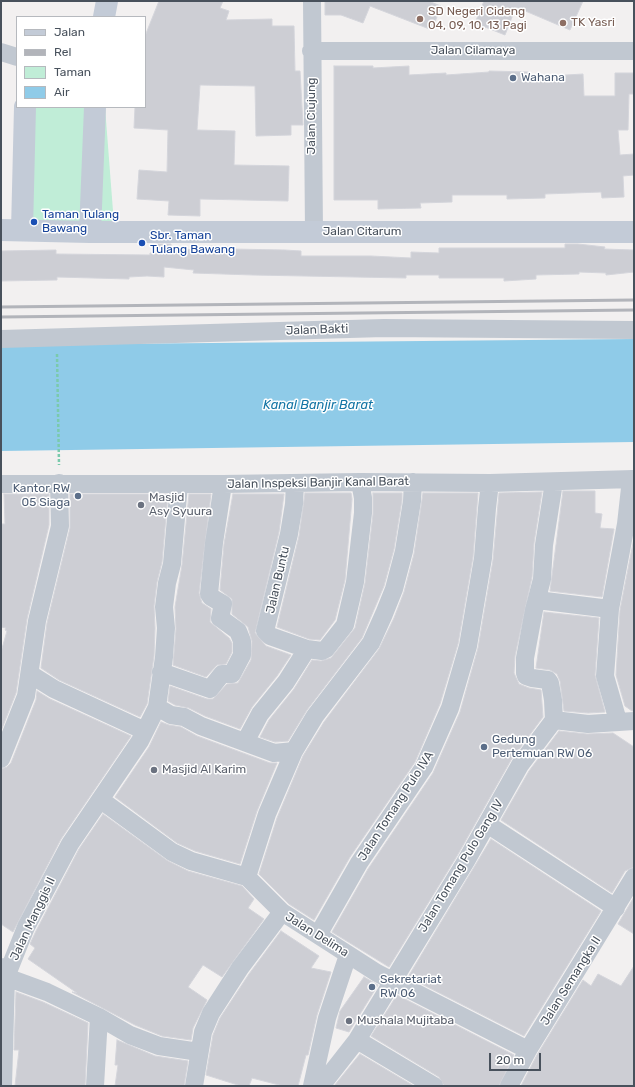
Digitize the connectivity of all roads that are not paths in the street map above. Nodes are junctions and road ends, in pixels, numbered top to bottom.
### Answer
1 (108, 1) edge
2 (312, 1) edge
3 (104, 16) edge
4 (311, 51) junction
5 (634, 51) edge
6 (25, 108) edge
7 (94, 108) edge
8 (12, 230) edge
9 (90, 232) junction
10 (314, 232) junction
11 (634, 232) edge
12 (634, 330) edge
13 (1, 339) edge
14 (59, 475) junction
15 (632, 479) edge
16 (360, 482) junction
17 (413, 482) junction
18 (554, 482) junction
19 (295, 483) junction
20 (490, 483) junction
21 (1, 484) edge
22 (179, 484) junction
23 (223, 484) junction
24 (536, 600) junction
25 (610, 610) junction
26 (306, 649) junction
27 (162, 672) junction
28 (30, 674) junction
29 (157, 707) junction
30 (554, 720) junction
31 (626, 721) edge
32 (144, 730) junction
33 (245, 742) junction
34 (294, 751) junction
35 (1, 759) edge
36 (101, 800) junction
37 (487, 824) junction
38 (247, 877) junction
39 (634, 877) edge
40 (616, 908) junction
41 (282, 912) junction
42 (318, 935) junction
43 (348, 954) junction
44 (1, 959) edge
45 (6, 977) junction
46 (392, 981) junction
47 (99, 1016) junction
48 (357, 1040) junction
49 (528, 1050) junction
50 (199, 1052) junction
51 (3, 1086) edge
52 (95, 1086) edge
53 (194, 1086) edge
54 (312, 1086) edge
55 (321, 1086) edge
56 (434, 1086) edge
57 (509, 1086) edge

1 - 3 street
2 - 4 street, Jalan Ciujung
4 - 5 street, Jalan Cilamaya
4 - 10 street, Jalan Ciujung
6 - 8 street
7 - 9 street
8 - 9 street, Jalan Citarum
9 - 10 street, Jalan Citarum
10 - 11 street, Jalan Citarum
12 - 13 street, Jalan Bakti
14 - 21 street, Jalan Inspeksi Banjir Kanal Barat
14 - 22 street, Jalan Inspeksi Banjir Kanal Barat
14 - 28 street
15 - 18 street, Jalan Inspeksi Banjir Kanal Barat
15 - 25 street
16 - 17 street, Jalan Inspeksi Banjir Kanal Barat
16 - 19 street, Jalan Inspeksi Banjir Kanal Barat
16 - 26 street
17 - 20 street, Jalan Inspeksi Banjir Kanal Barat
17 - 34 street
18 - 20 street, Jalan Inspeksi Banjir Kanal Barat
18 - 24 street
19 - 23 street, Jalan Inspeksi Banjir Kanal Barat
19 - 26 street, Jalan Buntu
20 - 42 street, Jalan Tomang Pulo IVA
22 - 23 street, Jalan Inspeksi Banjir Kanal Barat
22 - 27 street
23 - 27 street
24 - 25 street
24 - 30 street
25 - 31 street
26 - 33 street
27 - 29 street
28 - 32 street
28 - 35 street
29 - 32 street, Jalan Manggis II
29 - 33 street
30 - 31 street
30 - 37 street, Jalan Tomang Pulo Gang IV
32 - 36 street, Jalan Manggis II
33 - 34 street
34 - 38 street
36 - 38 street
36 - 45 street, Jalan Manggis II
37 - 40 street
37 - 46 street, Jalan Tomang Pulo Gang IV
38 - 41 street
39 - 40 street, Jalan Semangka II
40 - 49 street, Jalan Semangka II
41 - 42 street, Jalan Delima
41 - 50 street, Jalan Delima
42 - 43 street, Jalan Delima
43 - 46 street, Jalan Delima
43 - 54 street
44 - 45 street
45 - 47 street
45 - 51 street
46 - 48 street, Jalan Tomang Pulo Gang IV
46 - 49 street, Jalan Delima
47 - 50 street
47 - 52 street
48 - 55 street, Jalan Tomang Pulo Gang IV
48 - 56 street
49 - 57 street, Jalan Semangka II
50 - 53 street, Jalan Delima

